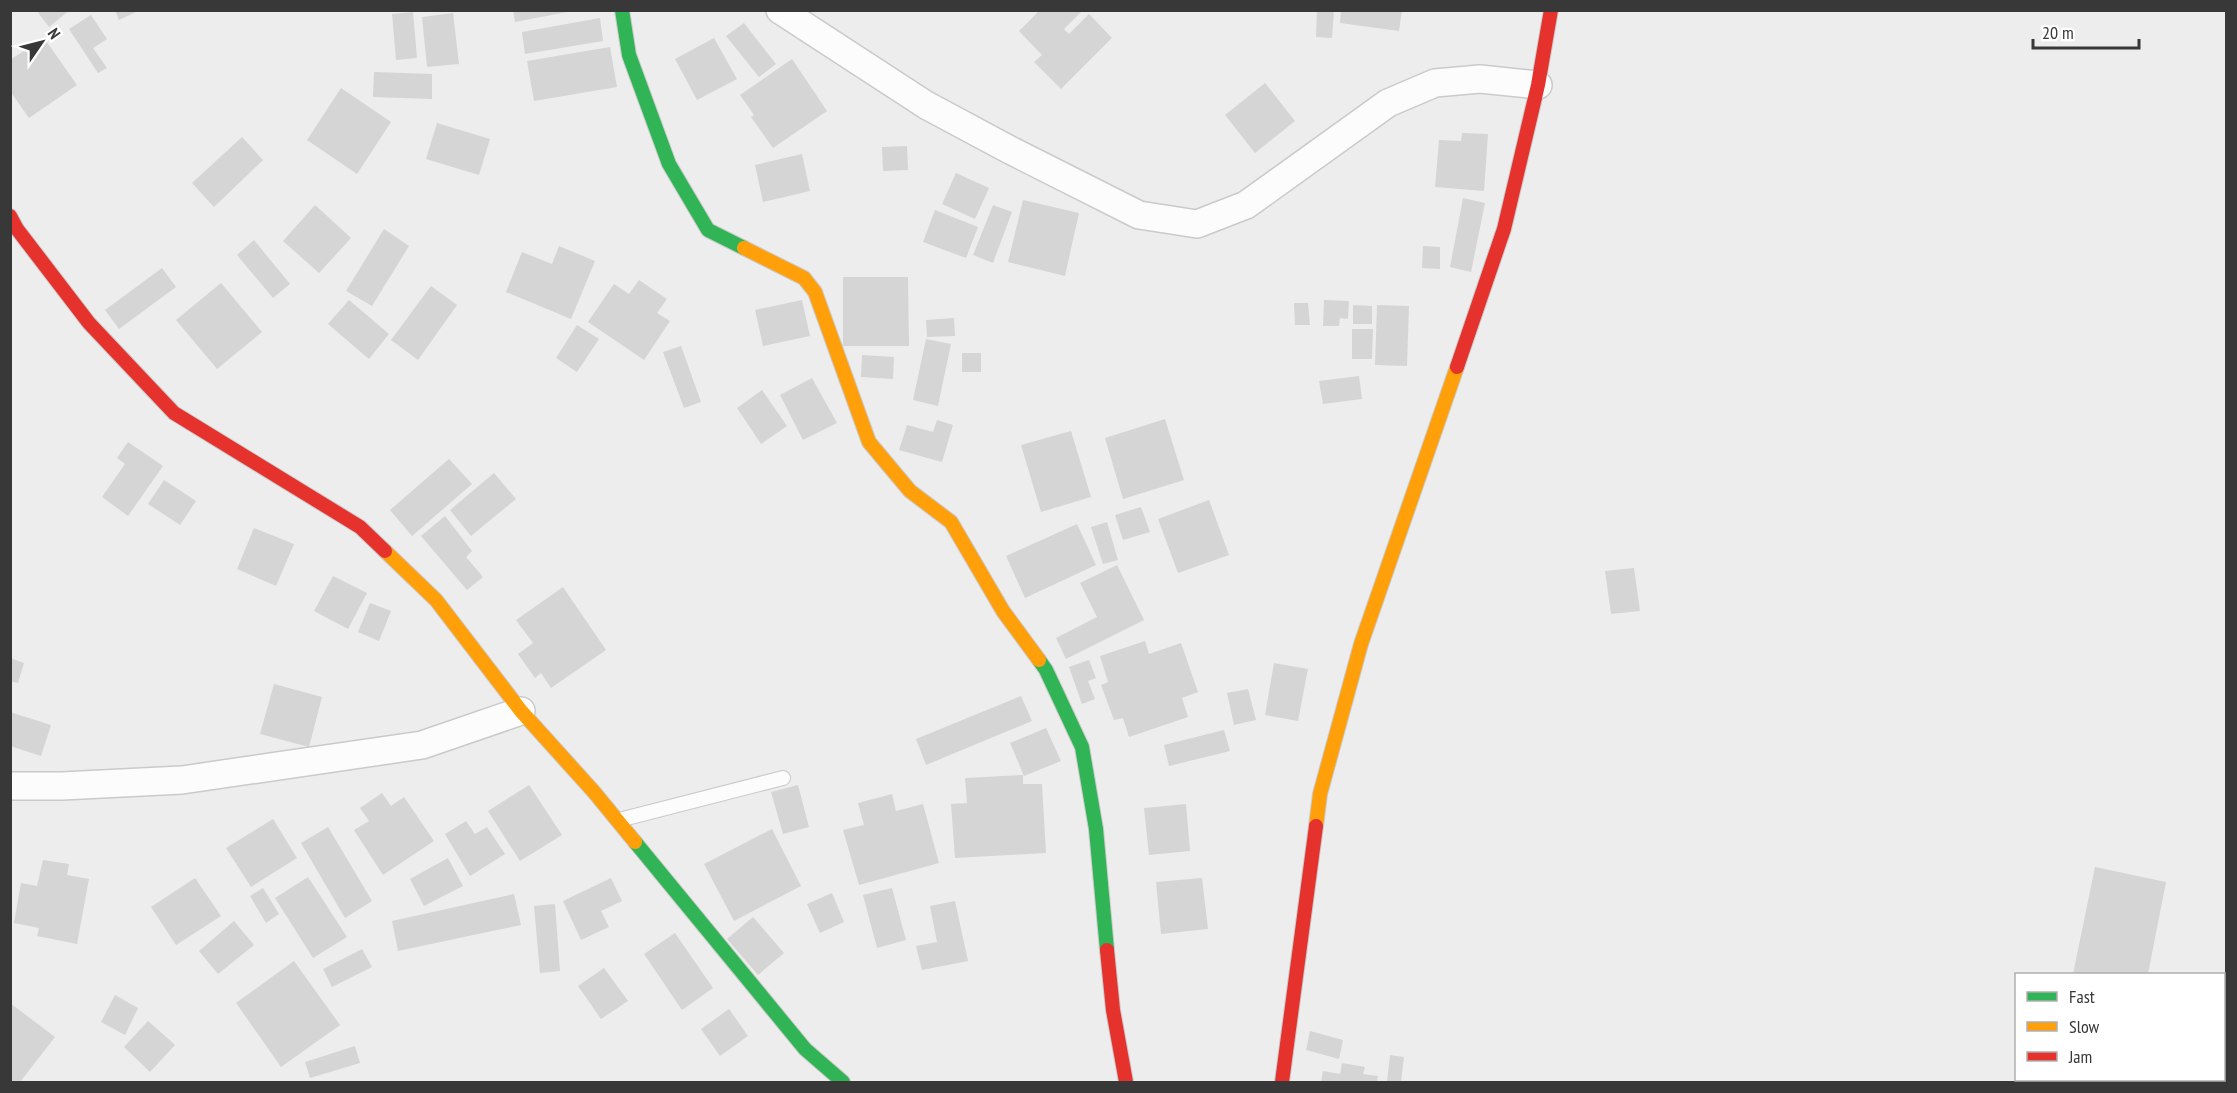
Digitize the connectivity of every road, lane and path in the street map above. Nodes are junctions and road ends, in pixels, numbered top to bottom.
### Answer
1 (622, 10) edge
2 (780, 10) edge
3 (1551, 10) edge
4 (1538, 85) junction
5 (10, 216) edge
6 (521, 711) junction
7 (783, 778) dead end
8 (10, 786) edge
9 (617, 821) junction
10 (843, 1083) edge
11 (1126, 1083) edge
12 (1282, 1083) edge

1 - 11 street
2 - 4 street
3 - 4 street
4 - 12 street
5 - 6 street
6 - 8 street
6 - 9 street
7 - 9 lane
9 - 10 street

